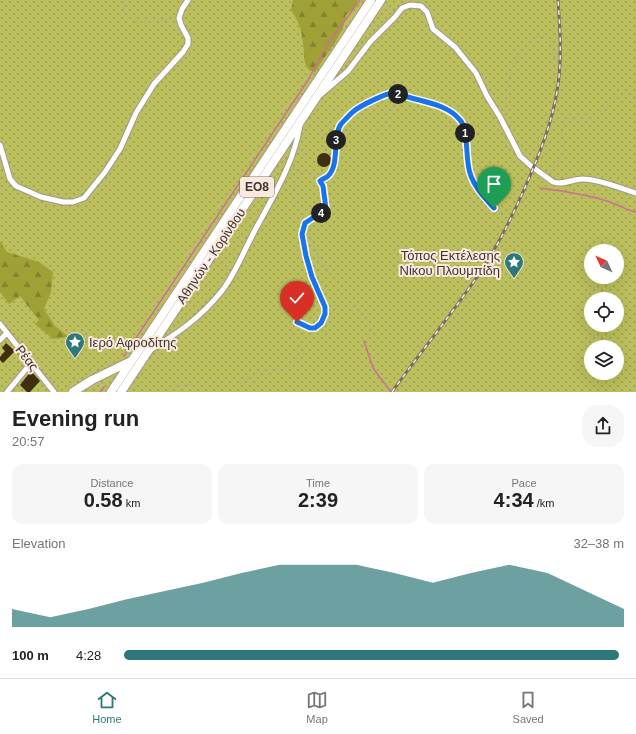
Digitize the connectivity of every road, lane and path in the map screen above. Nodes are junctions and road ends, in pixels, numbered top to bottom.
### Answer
1 (123, 0) edge
2 (188, 0) edge
3 (371, 0) edge
4 (381, 0) edge
5 (179, 18) junction
6 (554, 66) dead end
7 (400, 95) junction
8 (636, 97) edge
9 (316, 99) junction
10 (500, 117) junction
11 (300, 122) junction
12 (364, 144) dead end
13 (0, 145) edge
14 (288, 166) junction
15 (299, 171) junction
16 (546, 176) junction
17 (320, 181) junction
18 (636, 193) edge
19 (503, 213) dead end
20 (305, 223) junction
21 (0, 324) edge
22 (7, 333) junction
23 (0, 340) edge
24 (380, 342) dead end
25 (148, 352) junction
26 (131, 361) junction
27 (31, 363) junction
28 (6, 392) edge
29 (54, 392) edge
30 (73, 392) edge
31 (111, 392) edge
32 (121, 392) edge
33 (169, 392) edge

1 - 5 path
2 - 5 street
3 - 26 highway, Αθηνών - Κορίνθου / ΕΟ8
4 - 9 highway, Αθηνών - Κορίνθου / ΕΟ8
5 - 13 street
6 - 10 path
7 - 12 path
7 - 17 path
7 - 19 path
8 - 16 path
9 - 10 street
9 - 11 highway, Αθηνών - Κορίνθου / ΕΟ8
10 - 16 street
11 - 14 street
11 - 25 highway, Αθηνών - Κορίνθου / ΕΟ8
14 - 15 path
14 - 25 street
15 - 17 path
15 - 20 path
16 - 18 street
17 - 20 path
20 - 24 path
20 - 33 path
21 - 22 street, Ρέας
22 - 23 street
22 - 27 street, Ρέας
25 - 32 highway, Αθηνών - Κορίνθου / ΕΟ8
26 - 30 highway
26 - 31 highway, Αθηνών - Κορίνθου / ΕΟ8
27 - 28 street
27 - 29 street, Ρέας

